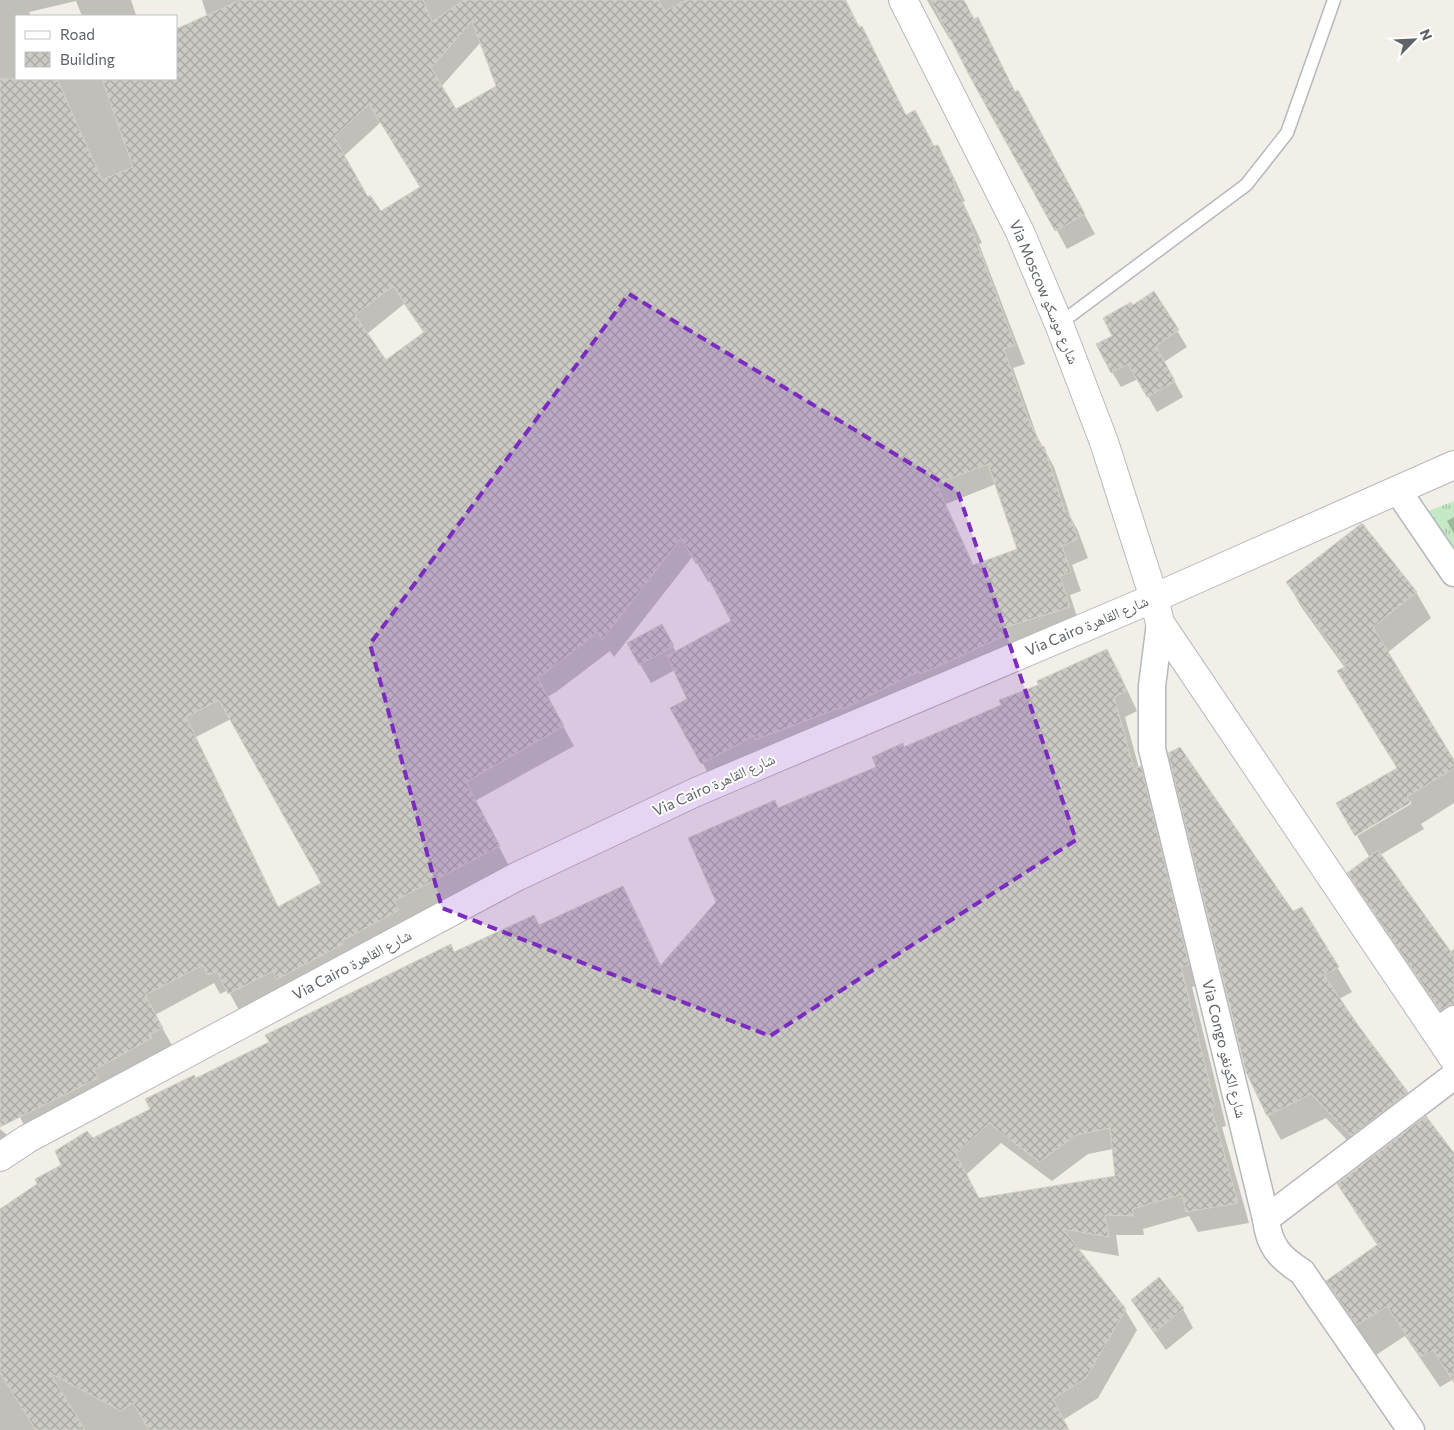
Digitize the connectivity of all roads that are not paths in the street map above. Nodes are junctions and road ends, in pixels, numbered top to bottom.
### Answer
1 (903, 0) edge
2 (1334, 0) edge
3 (1059, 324) junction
4 (1454, 465) edge
5 (1398, 490) junction
6 (1454, 573) edge
7 (1157, 611) junction
8 (1445, 1026) edge
9 (1454, 1059) edge
10 (1454, 1076) edge
11 (0, 1157) edge
12 (1266, 1218) junction
13 (1411, 1430) edge

1 - 3 street, Via Moscow شارع موسكو
2 - 3 lane
3 - 7 street, Via Moscow شارع موسكو
4 - 5 street, Via Cairo شارع القاهرة
5 - 6 street
5 - 7 street, Via Cairo شارع القاهرة
7 - 8 street
7 - 11 street, Via Cairo شارع القاهرة
7 - 12 street, Via Congo شارع الكونغو
8 - 9 street
10 - 12 street
12 - 13 street, Via Congo شارع الكونغو

